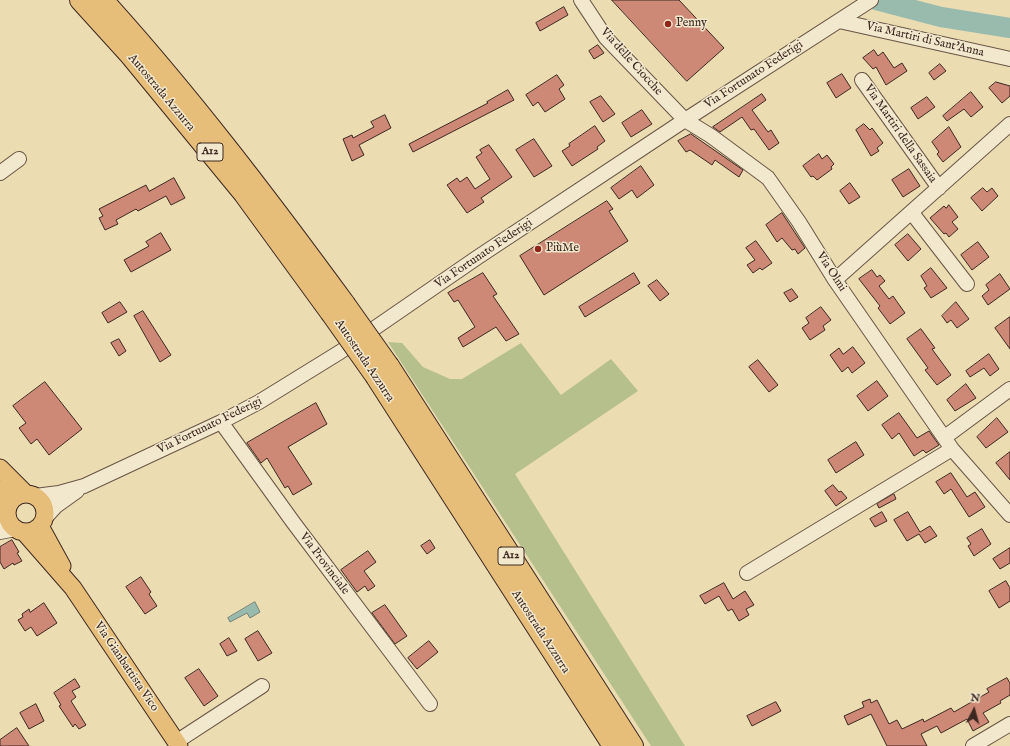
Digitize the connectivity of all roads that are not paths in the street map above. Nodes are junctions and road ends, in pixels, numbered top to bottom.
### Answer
1 (80, 0) edge
2 (103, 0) edge
3 (581, 0) edge
4 (871, 0) edge
5 (839, 21) junction
6 (1010, 59) edge
7 (862, 80) dead end
8 (685, 120) junction
9 (1010, 124) edge
10 (19, 159) dead end
11 (0, 173) edge
12 (938, 188) junction
13 (912, 213) junction
14 (836, 280) junction
15 (967, 284) dead end
16 (338, 308) junction
17 (382, 372) junction
18 (1010, 389) edge
19 (221, 422) junction
20 (949, 443) junction
21 (0, 468) edge
22 (84, 486) junction
23 (0, 489) edge
24 (30, 495) junction
25 (5, 512) edge
26 (1010, 515) edge
27 (42, 522) junction
28 (14, 531) edge
29 (747, 573) dead end
30 (73, 588) junction
31 (262, 686) dead end
32 (430, 704) dead end
33 (1010, 724) edge
34 (177, 744) edge
35 (613, 746) edge
36 (633, 746) edge
37 (973, 746) edge

1 - 16 highway, Autostrada Azzurra / A12
2 - 16 highway, Autostrada Azzurra / A12
3 - 8 street, Via delle Ciocche
4 - 5 street, Via Fortunato Federigi
5 - 6 street, Via Martiri di Sant'Anna
5 - 8 street, Via Fortunato Federigi
7 - 12 street, Via Martiri della Sassaia
8 - 14 street, Via Olmi
8 - 19 street, Via Fortunato Federigi
9 - 12 street, Via Martiri della Sassaia
10 - 11 street
12 - 13 street, Via Martiri della Sassaia
13 - 14 street, Via Martiri della Sassaia
13 - 15 street
14 - 20 street, Via Olmi
16 - 17 highway, Autostrada Azzurra / A12, bridge
17 - 35 highway, Autostrada Azzurra / A12
17 - 36 highway, Autostrada Azzurra / A12
18 - 20 street
19 - 22 street, Via Fortunato Federigi
19 - 32 street, Via Provinciale
20 - 26 street, Via Olmi
20 - 29 street
21 - 24 main road
22 - 24 street, Via Fortunato Federigi
22 - 27 street, Via Fortunato Federigi
23 - 25 main road
24 - 25 main road
24 - 27 main road
25 - 28 main road
27 - 28 main road
27 - 30 main road, Via Gianbattista Vico
28 - 30 main road, Via Gianbattista Vico
30 - 34 main road, Via Gianbattista Vico
31 - 34 street
33 - 37 street

